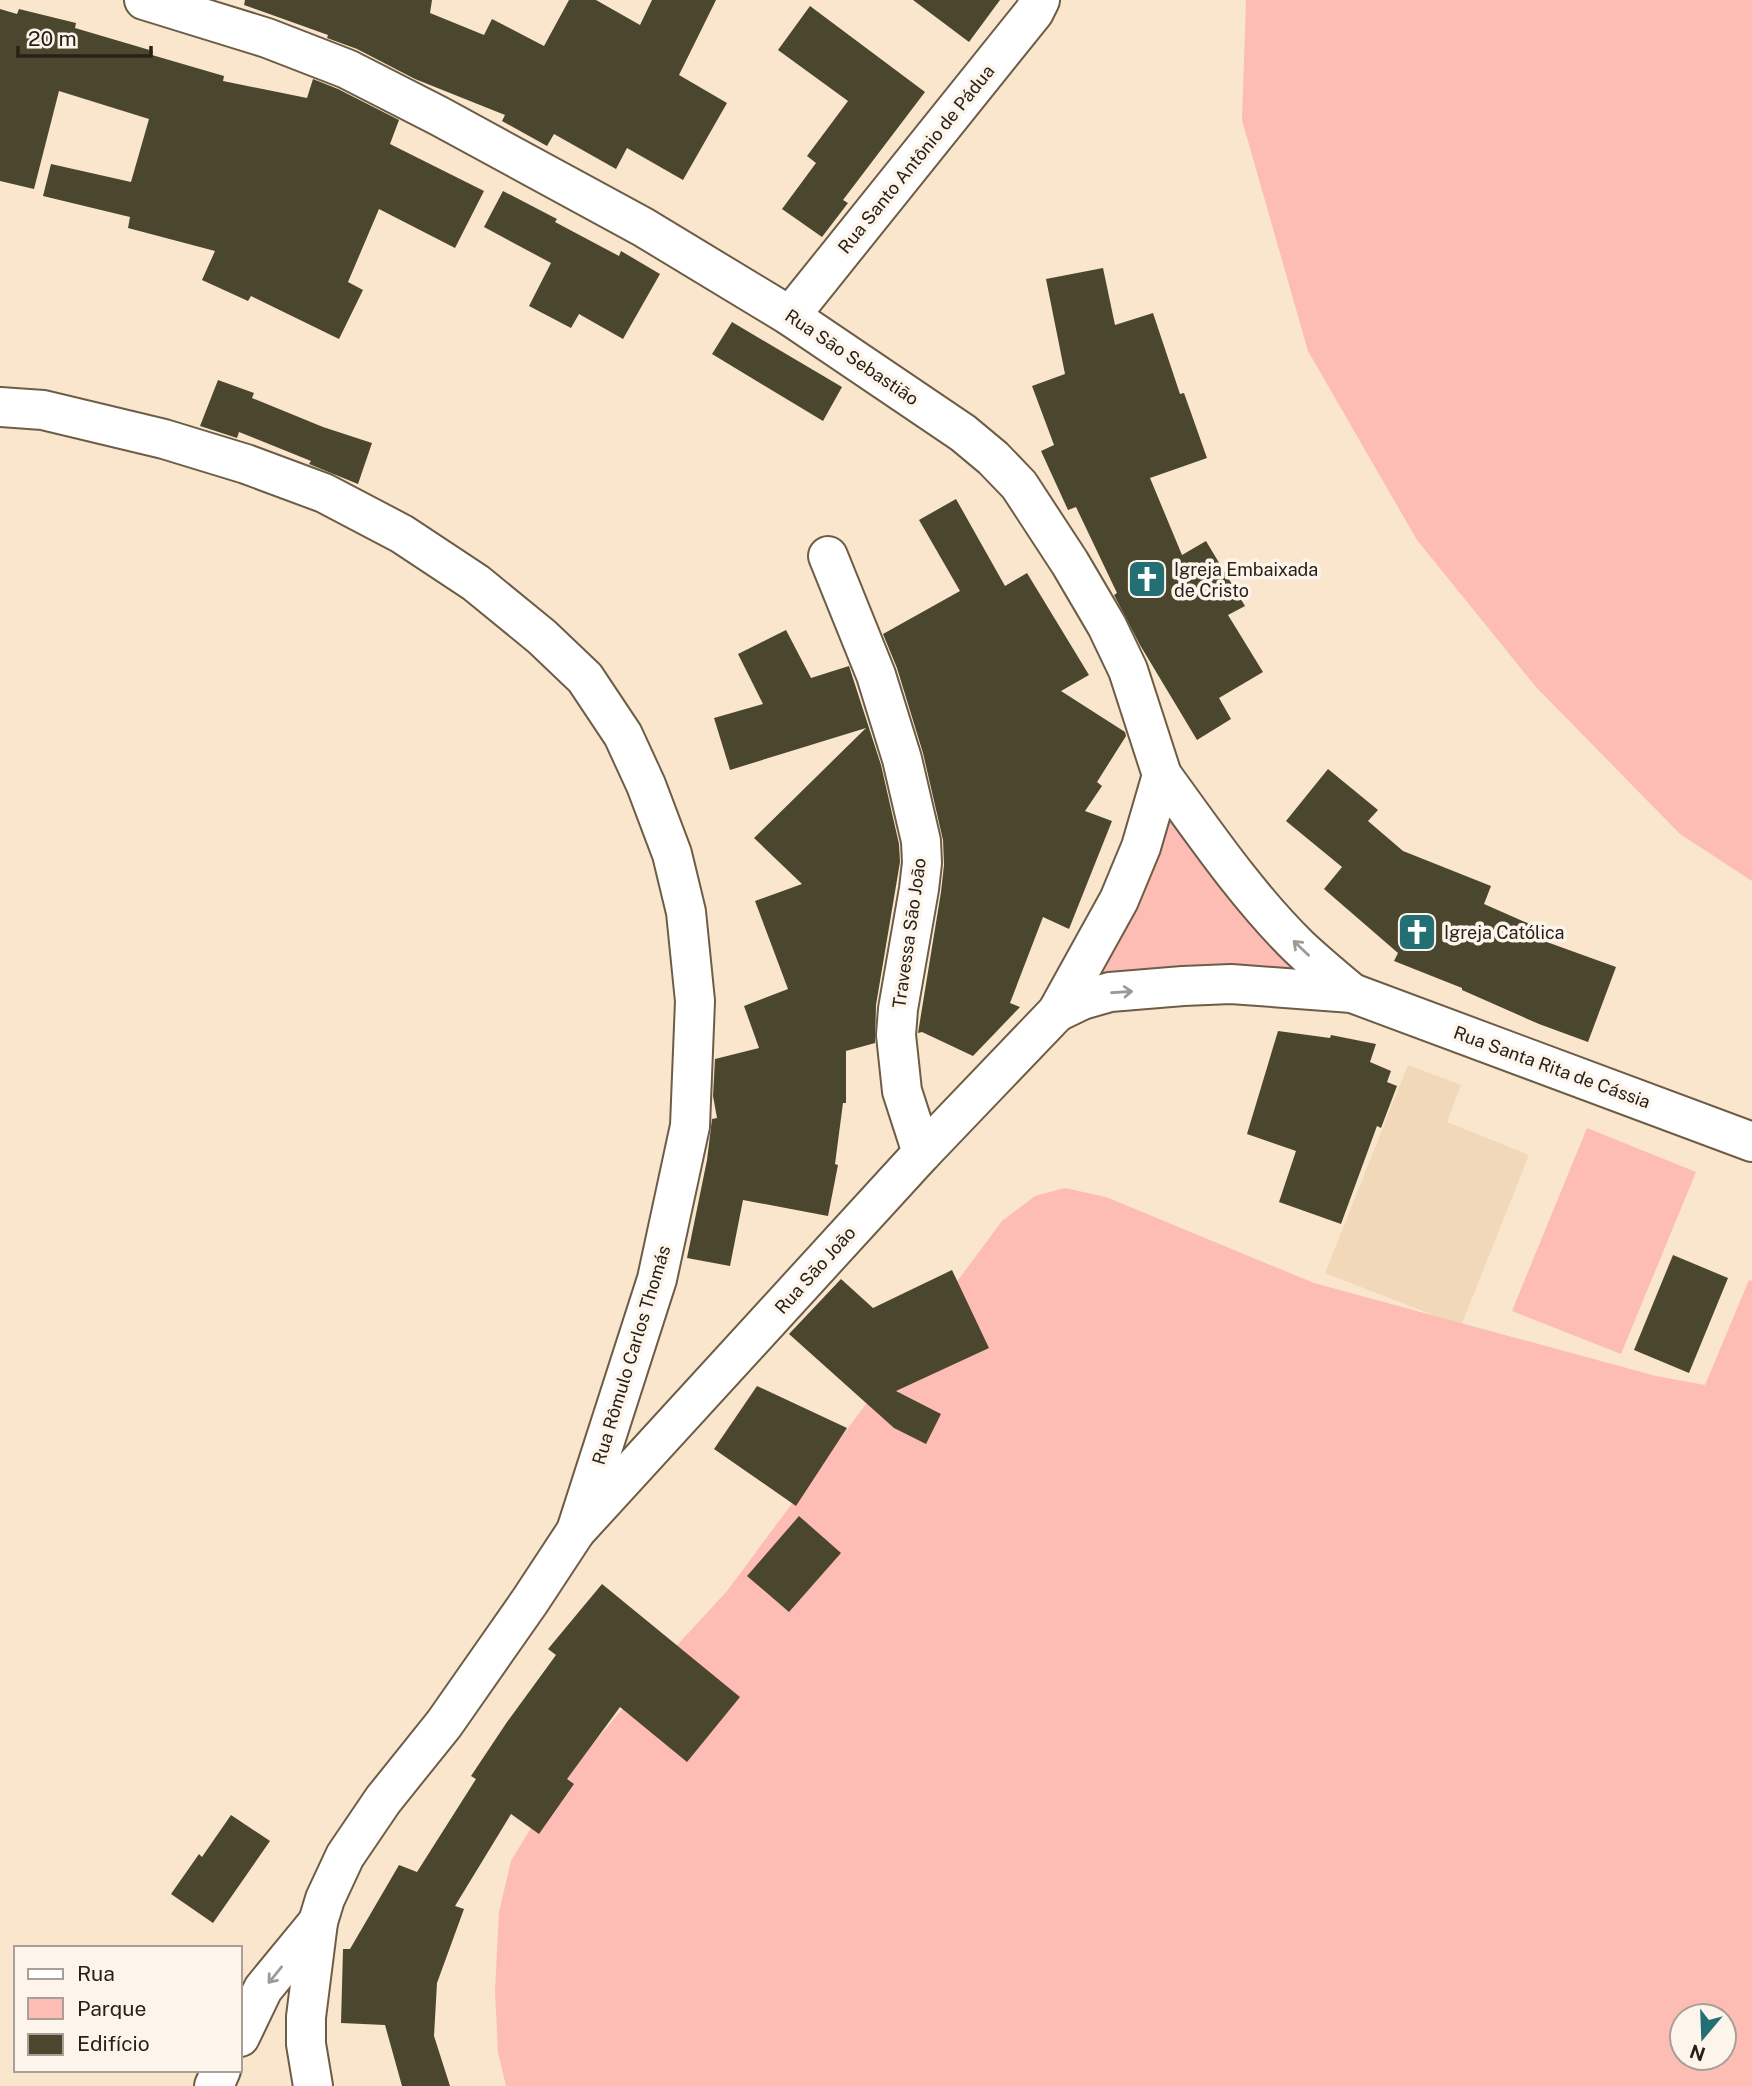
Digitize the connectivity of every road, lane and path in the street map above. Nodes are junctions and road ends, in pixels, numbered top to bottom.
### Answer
1 (144, 0) edge
2 (1041, 0) edge
3 (790, 316) junction
4 (0, 407) edge
5 (828, 556) dead end
6 (1162, 775) junction
7 (1352, 993) junction
8 (1058, 1012) junction
9 (1752, 1142) edge
10 (922, 1153) junction
11 (576, 1531) junction
12 (318, 1922) junction
13 (242, 2033) edge
14 (313, 2086) edge

1 - 3 street, Rua São Sebastião
2 - 3 street, Rua Santo Antônio de Pádua
3 - 6 street, Rua São Sebastião
4 - 11 street, Rua Rômulo Carlos Thomás
5 - 10 street, Travessa São João
7 -> 6 street, Rua Santa Rita de Cássia
6 - 8 street
8 -> 7 street, Rua Santa Rita de Cássia
7 - 9 street, Rua Santa Rita de Cássia
8 - 10 street, Rua São João
10 - 11 street, Rua São João
11 - 12 street, Rua Rômulo Carlos Thomás
12 -> 13 street
12 - 14 street, Rua Rômulo Carlos Thomás

